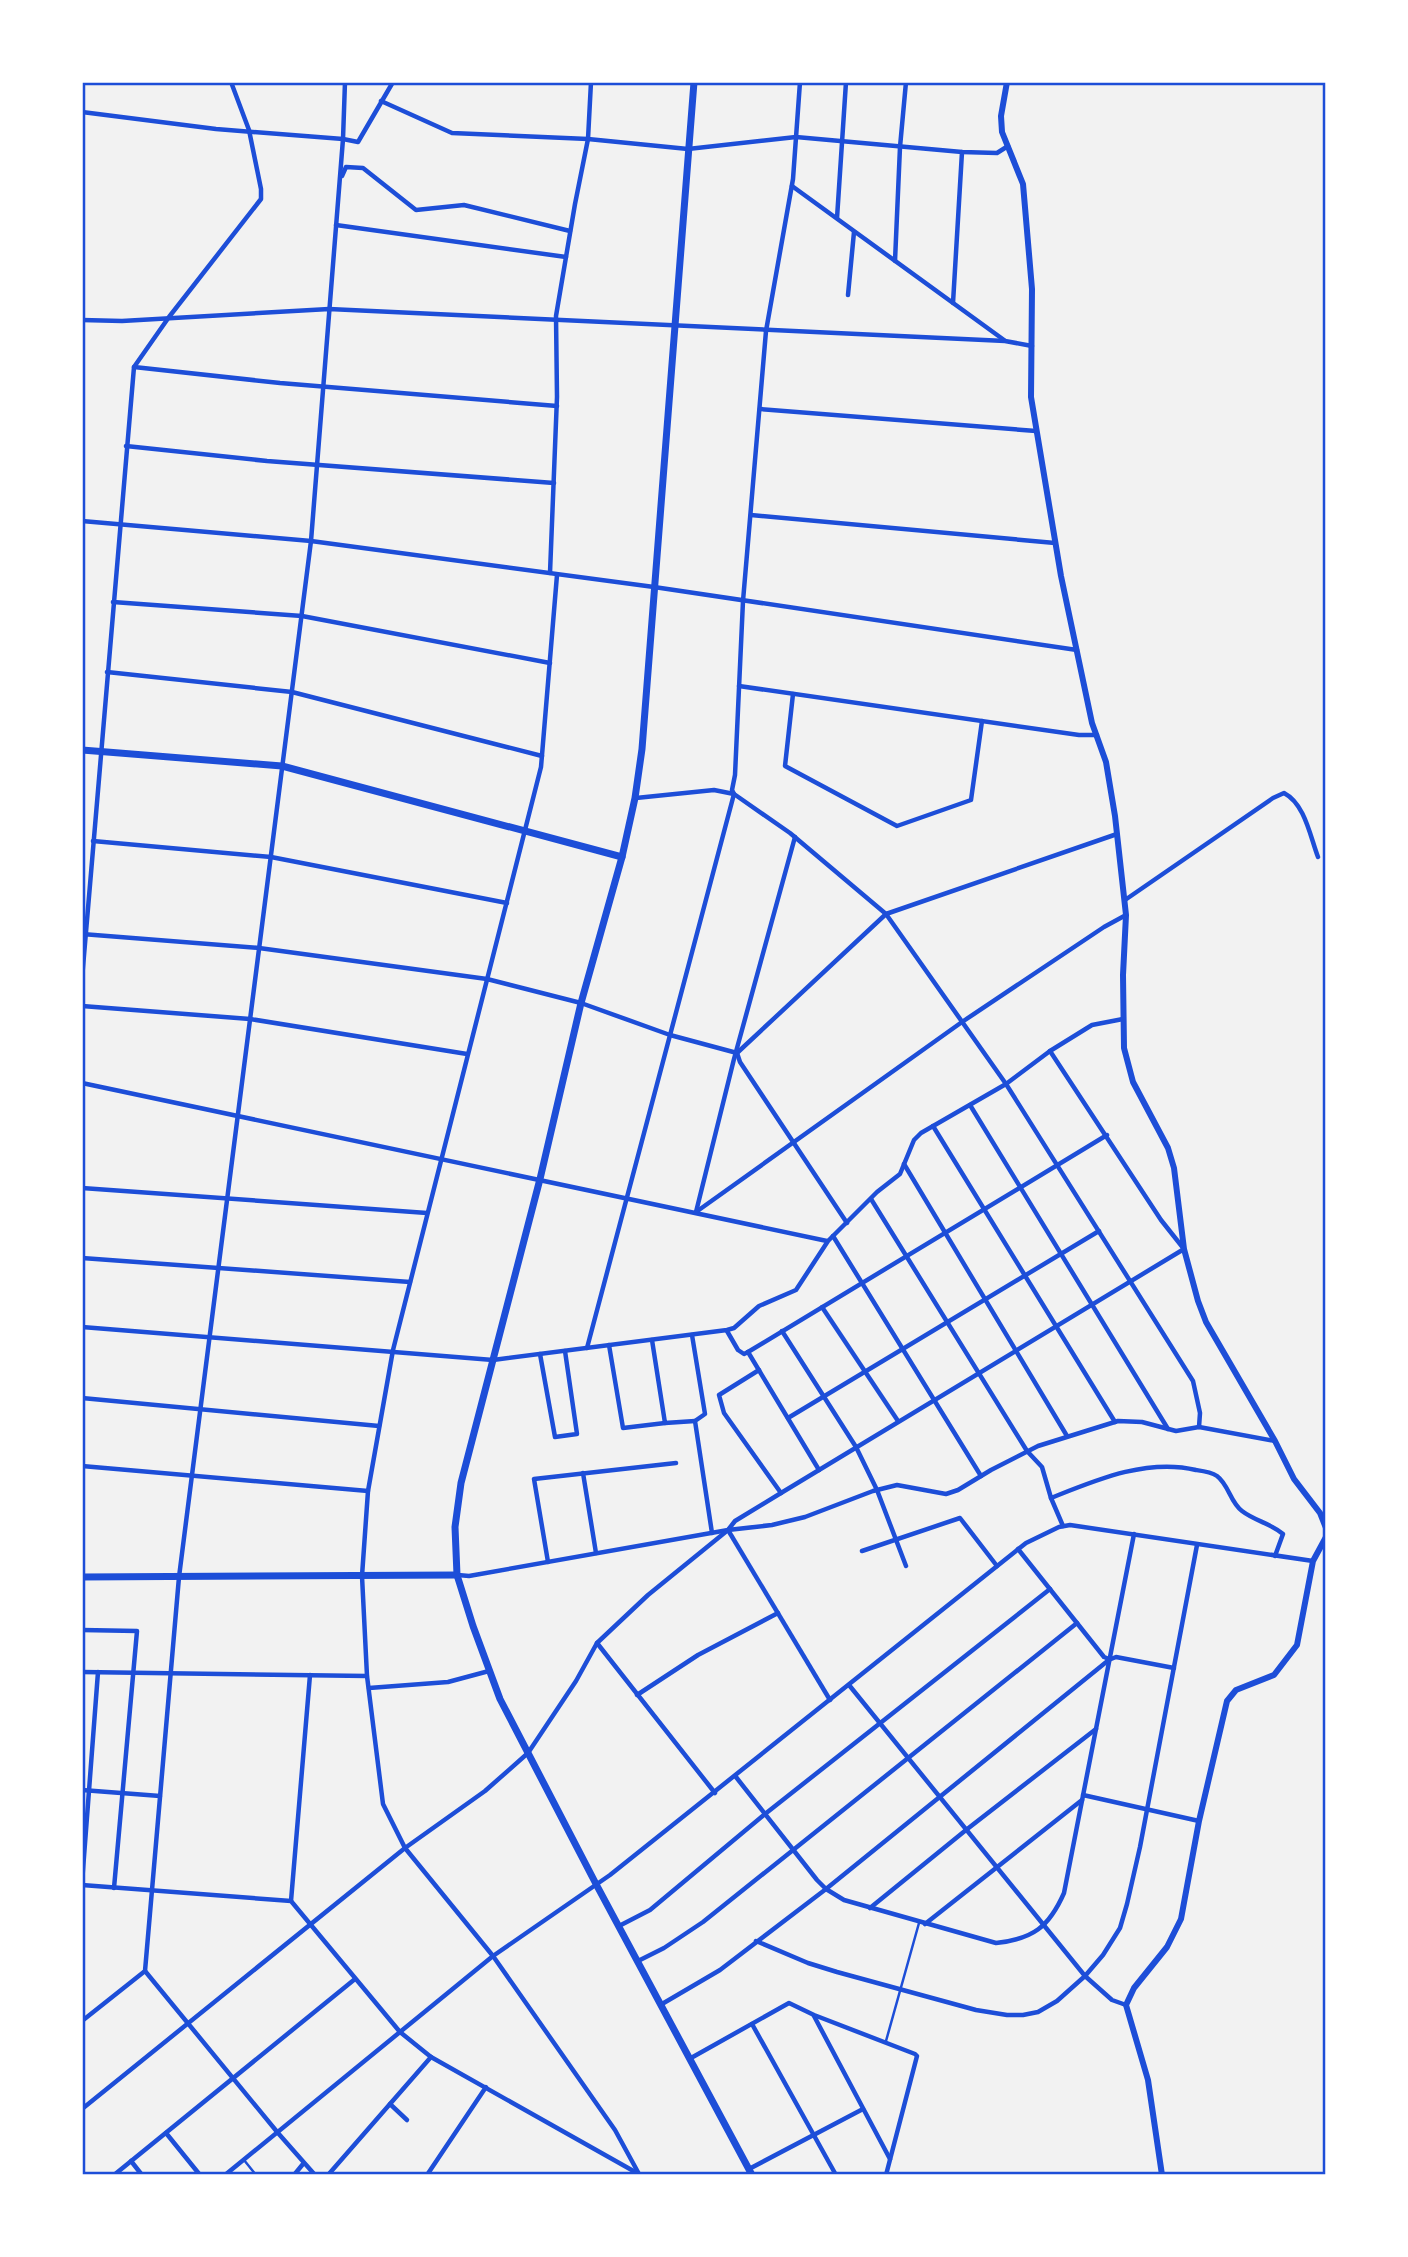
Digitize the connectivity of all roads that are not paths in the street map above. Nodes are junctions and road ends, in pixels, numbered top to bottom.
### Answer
1 (231, 82) edge
2 (345, 82) edge
3 (393, 82) edge
4 (591, 82) edge
5 (694, 82) edge
6 (800, 82) edge
7 (846, 82) edge
8 (906, 82) edge
9 (1007, 82) edge
10 (381, 101) junction
11 (82, 112) edge
12 (249, 130) junction
13 (796, 137) junction
14 (343, 139) junction
15 (588, 139) junction
16 (842, 142) junction
17 (900, 146) junction
18 (1008, 146) junction
19 (688, 149) junction
20 (962, 152) junction
21 (340, 179) junction
22 (792, 186) junction
23 (836, 218) junction
24 (336, 225) junction
25 (570, 231) junction
26 (854, 231) junction
27 (566, 257) junction
28 (895, 261) junction
29 (848, 295) dead end
30 (953, 303) junction
31 (330, 309) junction
32 (169, 317) junction
33 (82, 320) edge
34 (556, 320) junction
35 (674, 327) junction
36 (766, 331) junction
37 (1005, 341) junction
38 (1032, 346) junction
39 (134, 367) junction
40 (323, 387) junction
41 (557, 406) junction
42 (760, 408) junction
43 (1036, 431) junction
44 (126, 446) junction
45 (317, 464) junction
46 (554, 483) junction
47 (751, 514) junction
48 (82, 522) edge
49 (120, 525) junction
50 (311, 541) junction
51 (1055, 543) junction
52 (550, 573) junction
53 (558, 575) junction
54 (654, 587) junction
55 (743, 601) junction
56 (113, 602) junction
57 (302, 616) junction
58 (1078, 650) junction
59 (550, 663) junction
60 (107, 672) junction
61 (739, 686) junction
62 (292, 692) junction
63 (793, 694) junction
64 (982, 721) junction
65 (1097, 735) junction
66 (82, 750) edge
67 (100, 752) junction
68 (542, 756) junction
69 (282, 766) junction
70 (734, 794) junction
71 (635, 798) junction
72 (526, 832) junction
73 (1117, 834) junction
74 (795, 837) junction
75 (93, 841) junction
76 (271, 857) junction
77 (622, 857) junction
78 (1318, 857) dead end
79 (1124, 901) junction
80 (507, 903) junction
81 (886, 914) junction
82 (1126, 915) junction
83 (84, 934) edge
84 (259, 948) junction
85 (82, 979) edge
86 (487, 979) junction
87 (582, 1003) junction
88 (82, 1006) edge
89 (250, 1019) junction
90 (1123, 1019) junction
91 (962, 1021) junction
92 (670, 1035) junction
93 (1050, 1051) junction
94 (737, 1053) junction
95 (467, 1054) junction
96 (82, 1083) edge
97 (1006, 1084) junction
98 (970, 1104) junction
99 (238, 1115) junction
100 (933, 1126) junction
101 (1107, 1135) junction
102 (794, 1144) junction
103 (440, 1158) junction
104 (904, 1164) junction
105 (1057, 1164) junction
106 (540, 1179) junction
107 (1020, 1187) junction
108 (82, 1188) edge
109 (228, 1198) junction
110 (626, 1198) junction
111 (870, 1199) junction
112 (984, 1209) junction
113 (427, 1213) junction
114 (696, 1213) junction
115 (846, 1223) junction
116 (1100, 1231) junction
117 (945, 1232) junction
118 (833, 1237) junction
119 (828, 1241) junction
120 (1184, 1249) junction
121 (1061, 1254) junction
122 (906, 1256) junction
123 (82, 1258) edge
124 (219, 1268) junction
125 (1025, 1276) junction
126 (1131, 1281) junction
127 (410, 1282) junction
128 (862, 1283) junction
129 (985, 1299) junction
130 (1092, 1304) junction
131 (822, 1307) junction
132 (947, 1322) junction
133 (1056, 1326) junction
134 (82, 1327) edge
135 (727, 1331) junction
136 (782, 1331) junction
137 (692, 1335) junction
138 (209, 1337) junction
139 (652, 1340) junction
140 (609, 1345) junction
141 (587, 1348) junction
142 (903, 1349) junction
143 (393, 1350) junction
144 (1015, 1350) junction
145 (565, 1351) junction
146 (748, 1352) junction
147 (540, 1354) junction
148 (493, 1360) junction
149 (759, 1370) junction
150 (865, 1372) junction
151 (978, 1373) junction
152 (825, 1397) junction
153 (82, 1398) edge
154 (933, 1399) junction
155 (200, 1409) junction
156 (788, 1418) junction
157 (695, 1421) junction
158 (898, 1421) junction
159 (1115, 1422) junction
160 (665, 1423) junction
161 (379, 1426) junction
162 (1199, 1427) junction
163 (1169, 1430) junction
164 (1067, 1436) junction
165 (1275, 1441) junction
166 (856, 1447) junction
167 (1027, 1451) junction
168 (676, 1463) dead end
169 (82, 1466) edge
170 (819, 1469) junction
171 (583, 1473) junction
172 (192, 1475) junction
173 (981, 1476) junction
174 (368, 1490) junction
175 (877, 1490) junction
176 (781, 1493) junction
177 (1051, 1498) junction
178 (1063, 1526) junction
179 (1326, 1528) edge
180 (728, 1530) junction
181 (712, 1533) junction
182 (1135, 1535) junction
183 (1326, 1536) edge
184 (896, 1540) junction
185 (1197, 1545) junction
186 (1018, 1549) junction
187 (862, 1551) dead end
188 (596, 1553) junction
189 (1275, 1556) junction
190 (1313, 1561) junction
191 (548, 1562) junction
192 (906, 1566) dead end
193 (997, 1566) junction
194 (457, 1574) junction
195 (362, 1576) junction
196 (82, 1577) edge
197 (179, 1577) junction
198 (1050, 1589) junction
199 (778, 1613) junction
200 (1077, 1623) junction
201 (82, 1630) edge
202 (597, 1643) junction
203 (1110, 1659) junction
204 (1174, 1668) junction
205 (489, 1671) junction
206 (82, 1672) edge
207 (98, 1672) junction
208 (133, 1672) junction
209 (171, 1673) junction
210 (310, 1675) junction
211 (367, 1676) junction
212 (849, 1685) junction
213 (369, 1688) junction
214 (637, 1695) junction
215 (830, 1700) junction
216 (880, 1724) junction
217 (1096, 1730) junction
218 (528, 1753) junction
219 (909, 1759) junction
220 (736, 1777) junction
221 (82, 1790) edge
222 (89, 1791) junction
223 (123, 1793) junction
224 (715, 1793) junction
225 (160, 1796) junction
226 (939, 1796) junction
227 (1083, 1798) junction
228 (1147, 1809) junction
229 (765, 1814) junction
230 (1199, 1821) junction
231 (965, 1830) junction
232 (405, 1848) junction
233 (794, 1850) junction
234 (996, 1867) junction
235 (82, 1884) edge
236 (596, 1884) junction
237 (114, 1888) junction
238 (826, 1889) junction
239 (152, 1891) junction
240 (291, 1901) junction
241 (869, 1908) junction
242 (922, 1924) junction
243 (311, 1926) junction
244 (619, 1926) junction
245 (1044, 1927) junction
246 (756, 1941) junction
247 (493, 1956) junction
248 (638, 1961) junction
249 (145, 1971) junction
250 (1085, 1976) junction
251 (356, 1979) junction
252 (901, 1990) junction
253 (662, 2004) junction
254 (1126, 2005) junction
255 (814, 2015) junction
256 (82, 2021) edge
257 (752, 2024) junction
258 (188, 2025) junction
259 (400, 2032) junction
260 (886, 2043) junction
261 (430, 2057) junction
262 (691, 2058) junction
263 (233, 2079) junction
264 (486, 2087) junction
265 (390, 2104) junction
266 (82, 2109) edge
267 (864, 2109) junction
268 (407, 2120) dead end
269 (166, 2133) junction
270 (278, 2133) junction
271 (814, 2135) junction
272 (890, 2159) junction
273 (244, 2160) junction
274 (131, 2161) junction
275 (303, 2164) junction
276 (751, 2172) edge
277 (428, 2174) edge
278 (640, 2174) edge
279 (114, 2175) edge
280 (142, 2175) edge
281 (200, 2175) edge
282 (226, 2175) edge
283 (256, 2175) edge
284 (294, 2175) edge
285 (315, 2175) edge
286 (328, 2175) edge
287 (438, 2175) edge
288 (836, 2175) edge
289 (886, 2175) edge
290 (1162, 2175) edge

1 - 12 street
2 - 14 street
3 - 10 street
4 - 15 street
5 - 19 main road
6 - 13 street
7 - 16 street
8 - 17 street
9 - 18 street
10 - 14 street
10 - 15 street
11 - 12 street
12 - 14 street
12 - 32 street
13 - 16 street
13 - 19 street
13 - 22 street
14 - 21 street
15 - 19 street
15 - 25 street
16 - 17 street
16 - 23 street
17 - 20 street
17 - 28 street
18 - 20 street
18 - 38 street
19 - 35 main road
20 - 30 street
21 - 24 street
21 - 25 street
22 - 23 street
22 - 36 street
23 - 26 street
24 - 27 street
24 - 31 street
25 - 27 street
26 - 28 street
26 - 29 street
27 - 34 street
28 - 30 street
30 - 37 street
31 - 32 street
31 - 34 street
31 - 40 street
32 - 33 street
32 - 39 street
34 - 35 street
34 - 41 street
35 - 36 street
35 - 54 main road
36 - 37 street
36 - 42 street
37 - 38 street
38 - 43 street
39 - 40 street
39 - 44 street
40 - 41 street
40 - 45 street
41 - 46 street
42 - 43 street
42 - 47 street
43 - 51 street
44 - 45 street
44 - 49 street
45 - 46 street
45 - 50 street
46 - 52 street
47 - 51 street
47 - 55 street
48 - 49 street
49 - 50 street
49 - 56 street
50 - 52 street
50 - 57 street
51 - 58 street
52 - 53 street
53 - 54 street
53 - 59 street
54 - 55 street
54 - 71 main road
55 - 58 street
55 - 61 street
56 - 57 street
56 - 60 street
57 - 59 street
57 - 62 street
58 - 65 street
59 - 68 street
60 - 62 street
60 - 67 street
61 - 63 street
61 - 70 street
62 - 68 street
62 - 69 street
63 - 64 street
63 - 64 street
64 - 65 street
65 - 73 street
66 - 67 main road
67 - 69 main road
67 - 75 street
68 - 72 street
69 - 72 main road
69 - 76 street
70 - 71 street
70 - 74 street
70 - 92 street
71 - 77 main road
72 - 77 main road
72 - 80 street
73 - 79 street
73 - 81 street
74 - 81 street
74 - 94 street
75 - 76 street
75 - 83 street
76 - 80 street
76 - 84 street
77 - 87 main road
78 - 79 street
79 - 82 street
80 - 86 street
81 - 91 street
81 - 94 street
82 - 90 street
82 - 91 street
83 - 84 street
83 - 85 street
84 - 86 street
84 - 89 street
86 - 87 street
86 - 95 street
87 - 92 street
87 - 106 main road
88 - 89 street
89 - 95 street
89 - 99 street
90 - 93 street
90 - 120 street
91 - 97 street
91 - 102 street
92 - 94 street
92 - 110 street
93 - 97 street
93 - 101 street
94 - 102 street
94 - 114 street
95 - 103 street
96 - 99 street
97 - 98 street
97 - 105 street
98 - 100 street
98 - 107 street
99 - 103 street
99 - 109 street
100 - 104 street
100 - 112 street
101 - 105 street
101 - 120 street
102 - 114 street
102 - 115 street
103 - 106 street
103 - 113 street
104 - 111 street
104 - 117 street
105 - 107 street
105 - 116 street
106 - 110 street
106 - 148 main road
107 - 112 street
107 - 121 street
108 - 109 street
109 - 113 street
109 - 124 street
110 - 114 street
110 - 141 street
111 - 115 street
111 - 122 street
112 - 117 street
112 - 125 street
113 - 127 street
114 - 119 street
115 - 118 street
116 - 121 street
116 - 126 street
117 - 122 street
117 - 129 street
118 - 119 street
118 - 128 street
119 - 135 street
120 - 126 street
120 - 165 street
121 - 125 street
121 - 130 street
122 - 128 street
122 - 132 street
123 - 124 street
124 - 127 street
124 - 138 street
125 - 129 street
125 - 133 street
126 - 130 street
126 - 162 street
127 - 143 street
128 - 131 street
128 - 142 street
129 - 132 street
129 - 144 street
130 - 133 street
130 - 163 street
131 - 136 street
131 - 150 street
132 - 142 street
132 - 151 street
133 - 144 street
133 - 159 street
134 - 138 street
135 - 137 street
135 - 146 street
136 - 146 street
136 - 152 street
137 - 139 street
137 - 157 street
138 - 143 street
138 - 155 street
139 - 140 street
139 - 160 street
140 - 141 street
140 - 160 street
141 - 145 street
142 - 150 street
142 - 154 street
143 - 148 street
143 - 161 street
144 - 151 street
144 - 164 street
145 - 147 street
145 - 147 street
146 - 149 street
147 - 148 street
148 - 194 main road
149 - 156 street
149 - 176 street
150 - 152 street
150 - 158 street
151 - 154 street
151 - 167 street
152 - 156 street
152 - 166 street
153 - 155 street
154 - 158 street
154 - 173 street
155 - 161 street
155 - 172 street
156 - 170 street
157 - 160 street
157 - 181 street
158 - 166 street
159 - 163 street
159 - 164 street
161 - 174 street
162 - 163 street
162 - 165 street
164 - 167 street
165 - 179 street
166 - 170 street
166 - 175 street
167 - 173 street
167 - 177 street
168 - 171 street
169 - 172 street
170 - 176 street
171 - 188 street
171 - 191 street
172 - 174 street
172 - 197 street
173 - 175 street
174 - 195 street
175 - 180 street
175 - 184 street
176 - 180 street
177 - 178 street
177 - 189 street
178 - 182 street
178 - 186 street
180 - 181 street
180 - 199 street
180 - 202 street
181 - 188 street
182 - 185 street
182 - 203 street
183 - 190 street
184 - 187 street
184 - 192 street
184 - 193 street
185 - 189 street
185 - 204 street
186 - 193 street
186 - 198 street
188 - 191 street
189 - 190 street
190 - 230 street
191 - 194 street
193 - 212 street
194 - 195 main road
194 - 205 main road
195 - 197 main road
195 - 211 street
196 - 197 main road
197 - 209 street
198 - 200 street
198 - 216 street
199 - 214 street
199 - 215 street
200 - 203 street
200 - 219 street
201 - 208 street
202 - 214 street
202 - 218 street
203 - 204 street
203 - 217 street
203 - 226 street
204 - 228 street
205 - 213 street
205 - 218 main road
206 - 207 street
207 - 208 street
207 - 222 street
208 - 209 street
208 - 223 street
209 - 210 street
209 - 225 street
210 - 211 street
210 - 240 street
211 - 213 street
212 - 215 street
212 - 216 street
213 - 232 street
214 - 224 street
215 - 220 street
216 - 219 street
216 - 229 street
217 - 227 street
217 - 231 street
218 - 232 street
218 - 236 main road
219 - 226 street
219 - 233 street
220 - 224 street
220 - 229 street
221 - 222 street
222 - 223 street
222 - 235 street
223 - 225 street
223 - 237 street
224 - 236 street
225 - 239 street
226 - 231 street
226 - 238 street
227 - 228 street
227 - 234 street
227 - 245 street
228 - 230 street
228 - 250 street
229 - 233 street
229 - 244 street
230 - 254 street
231 - 234 street
231 - 241 street
232 - 243 street
232 - 247 street
233 - 238 street
233 - 248 street
234 - 242 street
234 - 245 street
235 - 237 street
236 - 244 main road
236 - 247 street
237 - 239 street
238 - 241 street
238 - 246 street
239 - 240 street
239 - 249 street
240 - 243 street
241 - 242 street
242 - 245 street
242 - 252 lane
243 - 251 street
243 - 258 street
244 - 248 main road
245 - 250 street
246 - 252 street
246 - 253 street
247 - 259 street
247 - 278 street
248 - 253 main road
249 - 256 street
249 - 258 street
250 - 252 street
250 - 254 street
251 - 259 street
251 - 263 street
252 - 260 lane
253 - 262 main road
254 - 290 street
255 - 257 street
255 - 260 street
255 - 267 street
257 - 262 street
257 - 271 street
258 - 263 street
258 - 266 street
259 - 261 street
259 - 270 street
260 - 272 street
261 - 264 street
261 - 265 street
262 - 276 main road
263 - 269 street
263 - 270 street
264 - 277 street
264 - 278 street
265 - 268 street
265 - 286 street
267 - 271 street
267 - 272 street
269 - 274 street
269 - 281 street
270 - 273 street
270 - 275 street
271 - 276 street
271 - 288 street
272 - 289 street
273 - 282 street
273 - 283 lane
274 - 279 street
274 - 280 street
275 - 284 street
275 - 285 street
277 - 287 street

